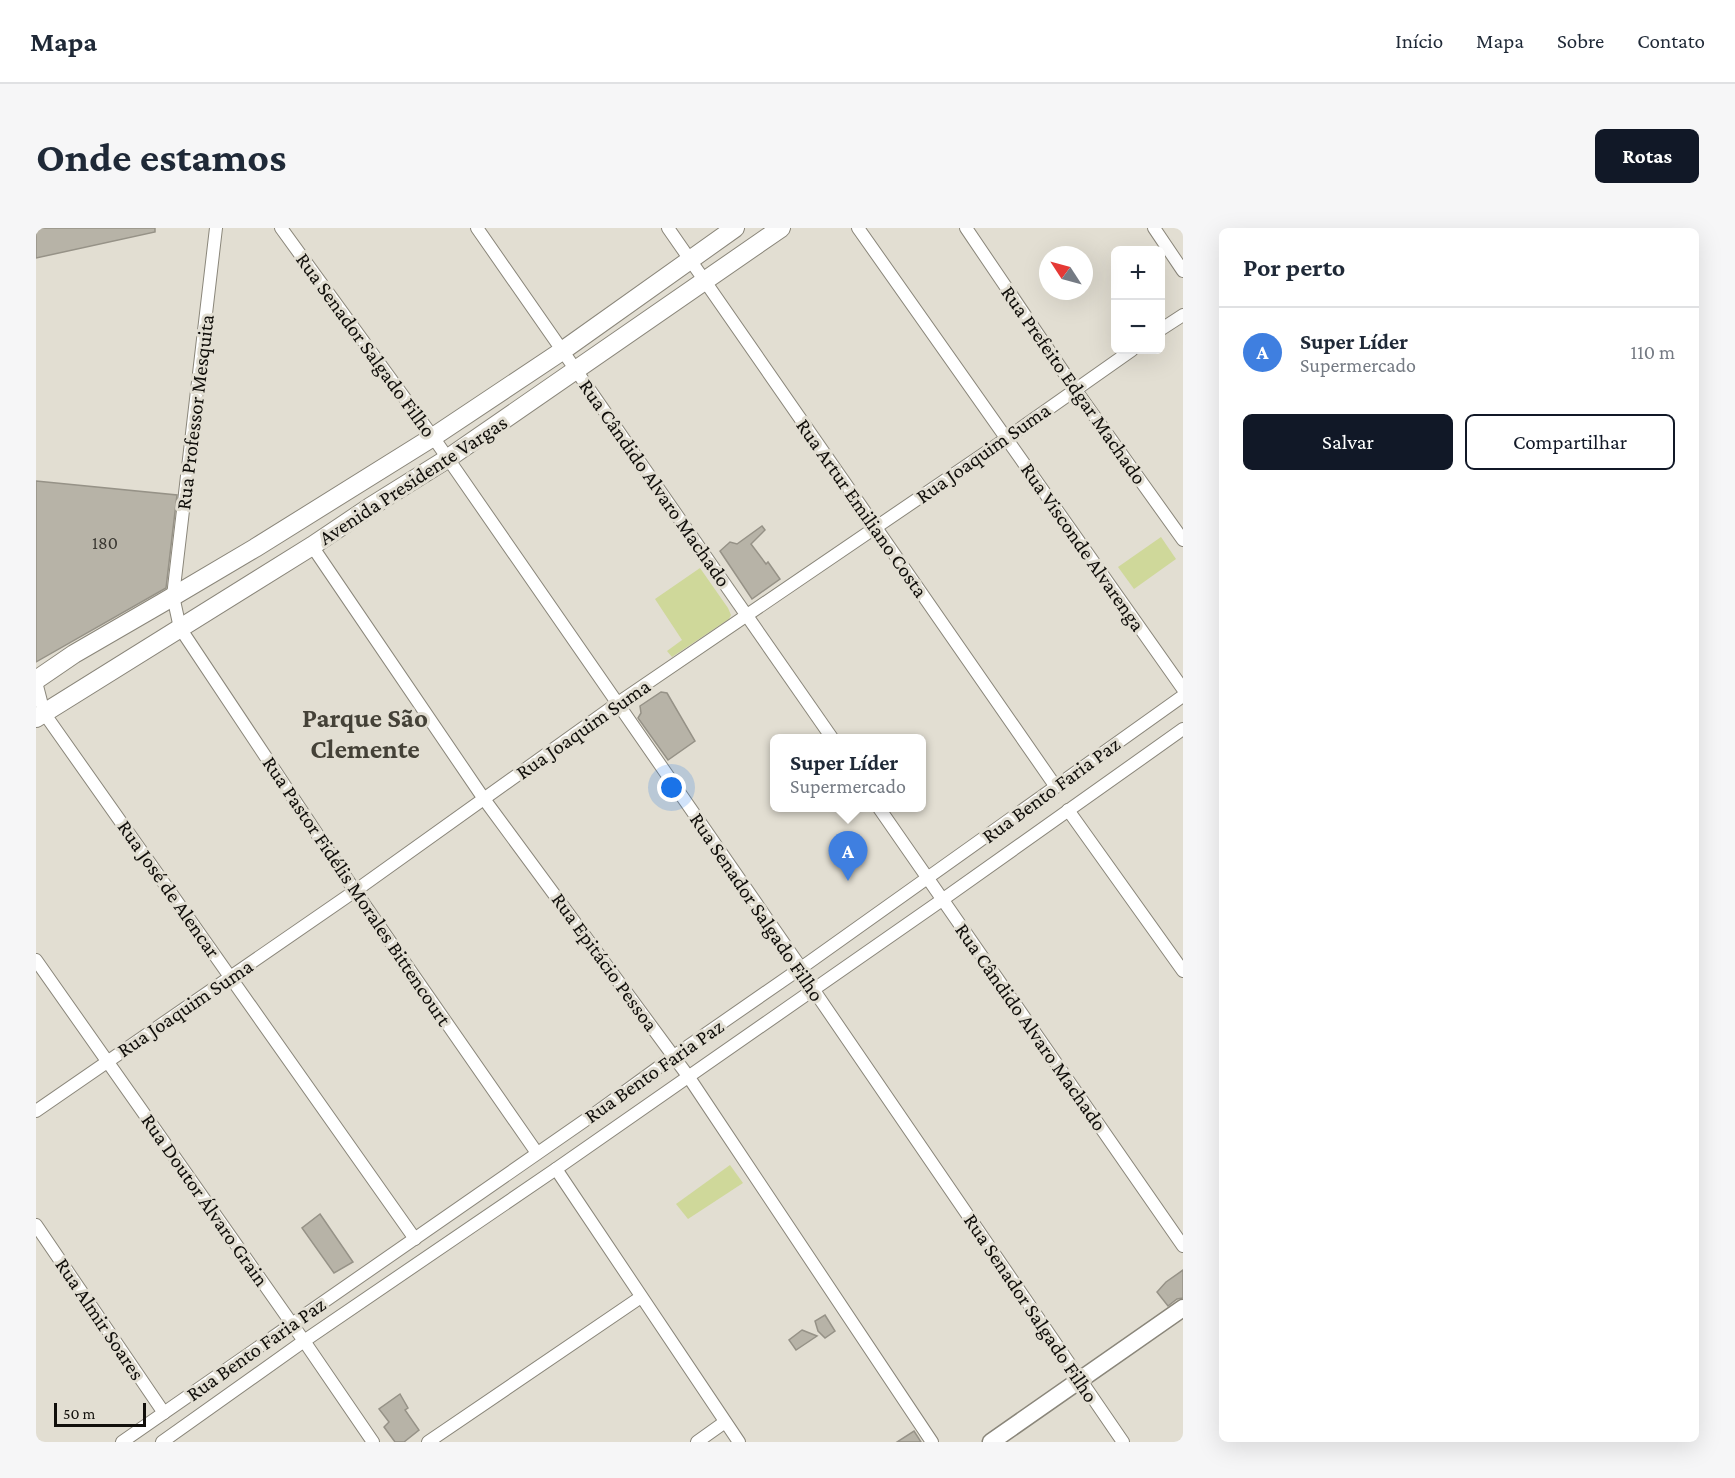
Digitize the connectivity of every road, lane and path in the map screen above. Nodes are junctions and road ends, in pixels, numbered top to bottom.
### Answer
1 (216, 228) edge
2 (282, 228) edge
3 (477, 228) edge
4 (668, 228) edge
5 (735, 228) edge
6 (781, 228) edge
7 (858, 228) edge
8 (966, 228) edge
9 (1154, 228) edge
10 (691, 261) junction
11 (1183, 271) edge
12 (705, 281) junction
13 (1183, 315) edge
14 (1165, 327) edge
15 (562, 351) junction
16 (1126, 354) edge
17 (576, 370) junction
18 (1075, 389) junction
19 (433, 437) junction
20 (1007, 438) junction
21 (447, 459) junction
22 (875, 527) junction
23 (1183, 540) edge
24 (312, 546) junction
25 (173, 596) junction
26 (747, 615) junction
27 (180, 628) junction
28 (36, 681) edge
29 (1183, 689) edge
30 (1183, 696) edge
31 (618, 703) junction
32 (40, 715) edge
33 (1183, 729) edge
34 (829, 734) edge
35 (1056, 787) junction
36 (484, 799) junction
37 (1068, 810) junction
38 (882, 812) edge
39 (928, 879) junction
40 (355, 891) junction
41 (942, 900) junction
42 (36, 960) edge
43 (801, 968) junction
44 (1183, 971) edge
45 (231, 977) junction
46 (813, 989) junction
47 (674, 1056) junction
48 (108, 1060) junction
49 (688, 1076) junction
50 (36, 1111) edge
51 (537, 1153) junction
52 (556, 1169) junction
53 (36, 1225) edge
54 (415, 1239) junction
55 (1183, 1246) edge
56 (641, 1297) junction
57 (1183, 1308) edge
58 (292, 1324) junction
59 (304, 1341) junction
60 (1080, 1379) junction
61 (164, 1413) junction
62 (725, 1422) junction
63 (122, 1442) edge
64 (162, 1442) edge
65 (373, 1442) edge
66 (428, 1442) edge
67 (697, 1442) edge
68 (739, 1442) edge
69 (932, 1442) edge
70 (991, 1442) edge
71 (1123, 1442) edge

1 - 25 street, Rua Professor Mesquita
2 - 19 street, Rua Senador Salgado Filho
3 - 15 street, Rua Cândido Alvaro Machado
4 - 10 street, Rua Artur Emiliano Costa
5 - 10 main road, Avenida Presidente Vargas
6 - 12 main road, Avenida Presidente Vargas
7 - 20 street, Rua Visconde Alvarenga
8 - 18 street, Rua Prefeito Edgar Machado
9 - 11 street
10 - 12 street, Rua Artur Emiliano Costa
10 - 15 main road, Avenida Presidente Vargas
12 - 17 main road, Avenida Presidente Vargas
12 - 22 street, Rua Artur Emiliano Costa
13 - 14 street
15 - 17 street, Rua Cândido Alvaro Machado
15 - 19 main road, Avenida Presidente Vargas
16 - 18 street, Rua Joaquim Suma
17 - 21 main road, Avenida Presidente Vargas
17 - 26 street, Rua Cândido Alvaro Machado
18 - 20 street, Rua Joaquim Suma
18 - 23 street, Rua Prefeito Edgar Machado
19 - 21 street, Rua Senador Salgado Filho
19 - 25 main road, Avenida Presidente Vargas
20 - 22 street, Rua Joaquim Suma
20 - 29 street, Rua Visconde Alvarenga
21 - 24 main road, Avenida Presidente Vargas
21 - 31 street, Rua Senador Salgado Filho
22 - 26 street, Rua Joaquim Suma
22 - 35 street, Rua Artur Emiliano Costa
24 - 27 main road, Avenida Presidente Vargas
24 - 36 street, Rua Epitácio Pessoa
25 - 27 street, Rua Professor Mesquita
25 - 28 main road, Avenida Presidente Vargas
26 - 31 street, Rua Joaquim Suma
26 - 34 street, Rua Cândido Alvaro Machado
27 - 32 main road, Avenida Presidente Vargas
27 - 40 street, Rua Pastor Fidélis Morales Bittencourt
28 - 32 street, Rua José de Alencar
30 - 35 street, Rua Bento Faria Paz
31 - 36 street, Rua Joaquim Suma
31 - 43 street, Rua Senador Salgado Filho
32 - 45 street, Rua José de Alencar
33 - 37 street, Rua Bento Faria Paz
35 - 39 street, Rua Bento Faria Paz
36 - 40 street, Rua Joaquim Suma
36 - 47 street, Rua Epitácio Pessoa
37 - 41 street, Rua Bento Faria Paz
37 - 44 street
38 - 39 street, Rua Cândido Alvaro Machado
39 - 41 street, Rua Cândido Alvaro Machado
39 - 43 street, Rua Bento Faria Paz
40 - 45 street, Rua Joaquim Suma
40 - 51 street, Rua Pastor Fidélis Morales Bittencourt
41 - 46 street, Rua Bento Faria Paz
41 - 55 street, Rua Cândido Alvaro Machado
42 - 48 street, Rua Doutor Álvaro Grain
43 - 46 street, Rua Senador Salgado Filho
43 - 47 street, Rua Bento Faria Paz
45 - 48 street, Rua Joaquim Suma
45 - 54 street, Rua José de Alencar
46 - 49 street, Rua Bento Faria Paz
46 - 60 street, Rua Senador Salgado Filho
47 - 49 street, Rua Epitácio Pessoa
47 - 51 street, Rua Bento Faria Paz
48 - 50 street, Rua Joaquim Suma
48 - 58 street, Rua Doutor Álvaro Grain
49 - 52 street, Rua Bento Faria Paz
49 - 69 street, Rua Epitácio Pessoa
51 - 54 street, Rua Bento Faria Paz
52 - 56 street
52 - 59 street, Rua Bento Faria Paz
53 - 61 street, Rua Almir Soares
54 - 58 street, Rua Bento Faria Paz
56 - 62 street
56 - 66 street
57 - 60 main road
58 - 59 street, Rua Doutor Álvaro Grain
58 - 61 street, Rua Bento Faria Paz
59 - 64 street, Rua Bento Faria Paz
59 - 65 street, Rua Doutor Álvaro Grain
60 - 70 main road
60 - 71 street, Rua Senador Salgado Filho
61 - 63 street, Rua Bento Faria Paz
62 - 67 street
62 - 68 street

